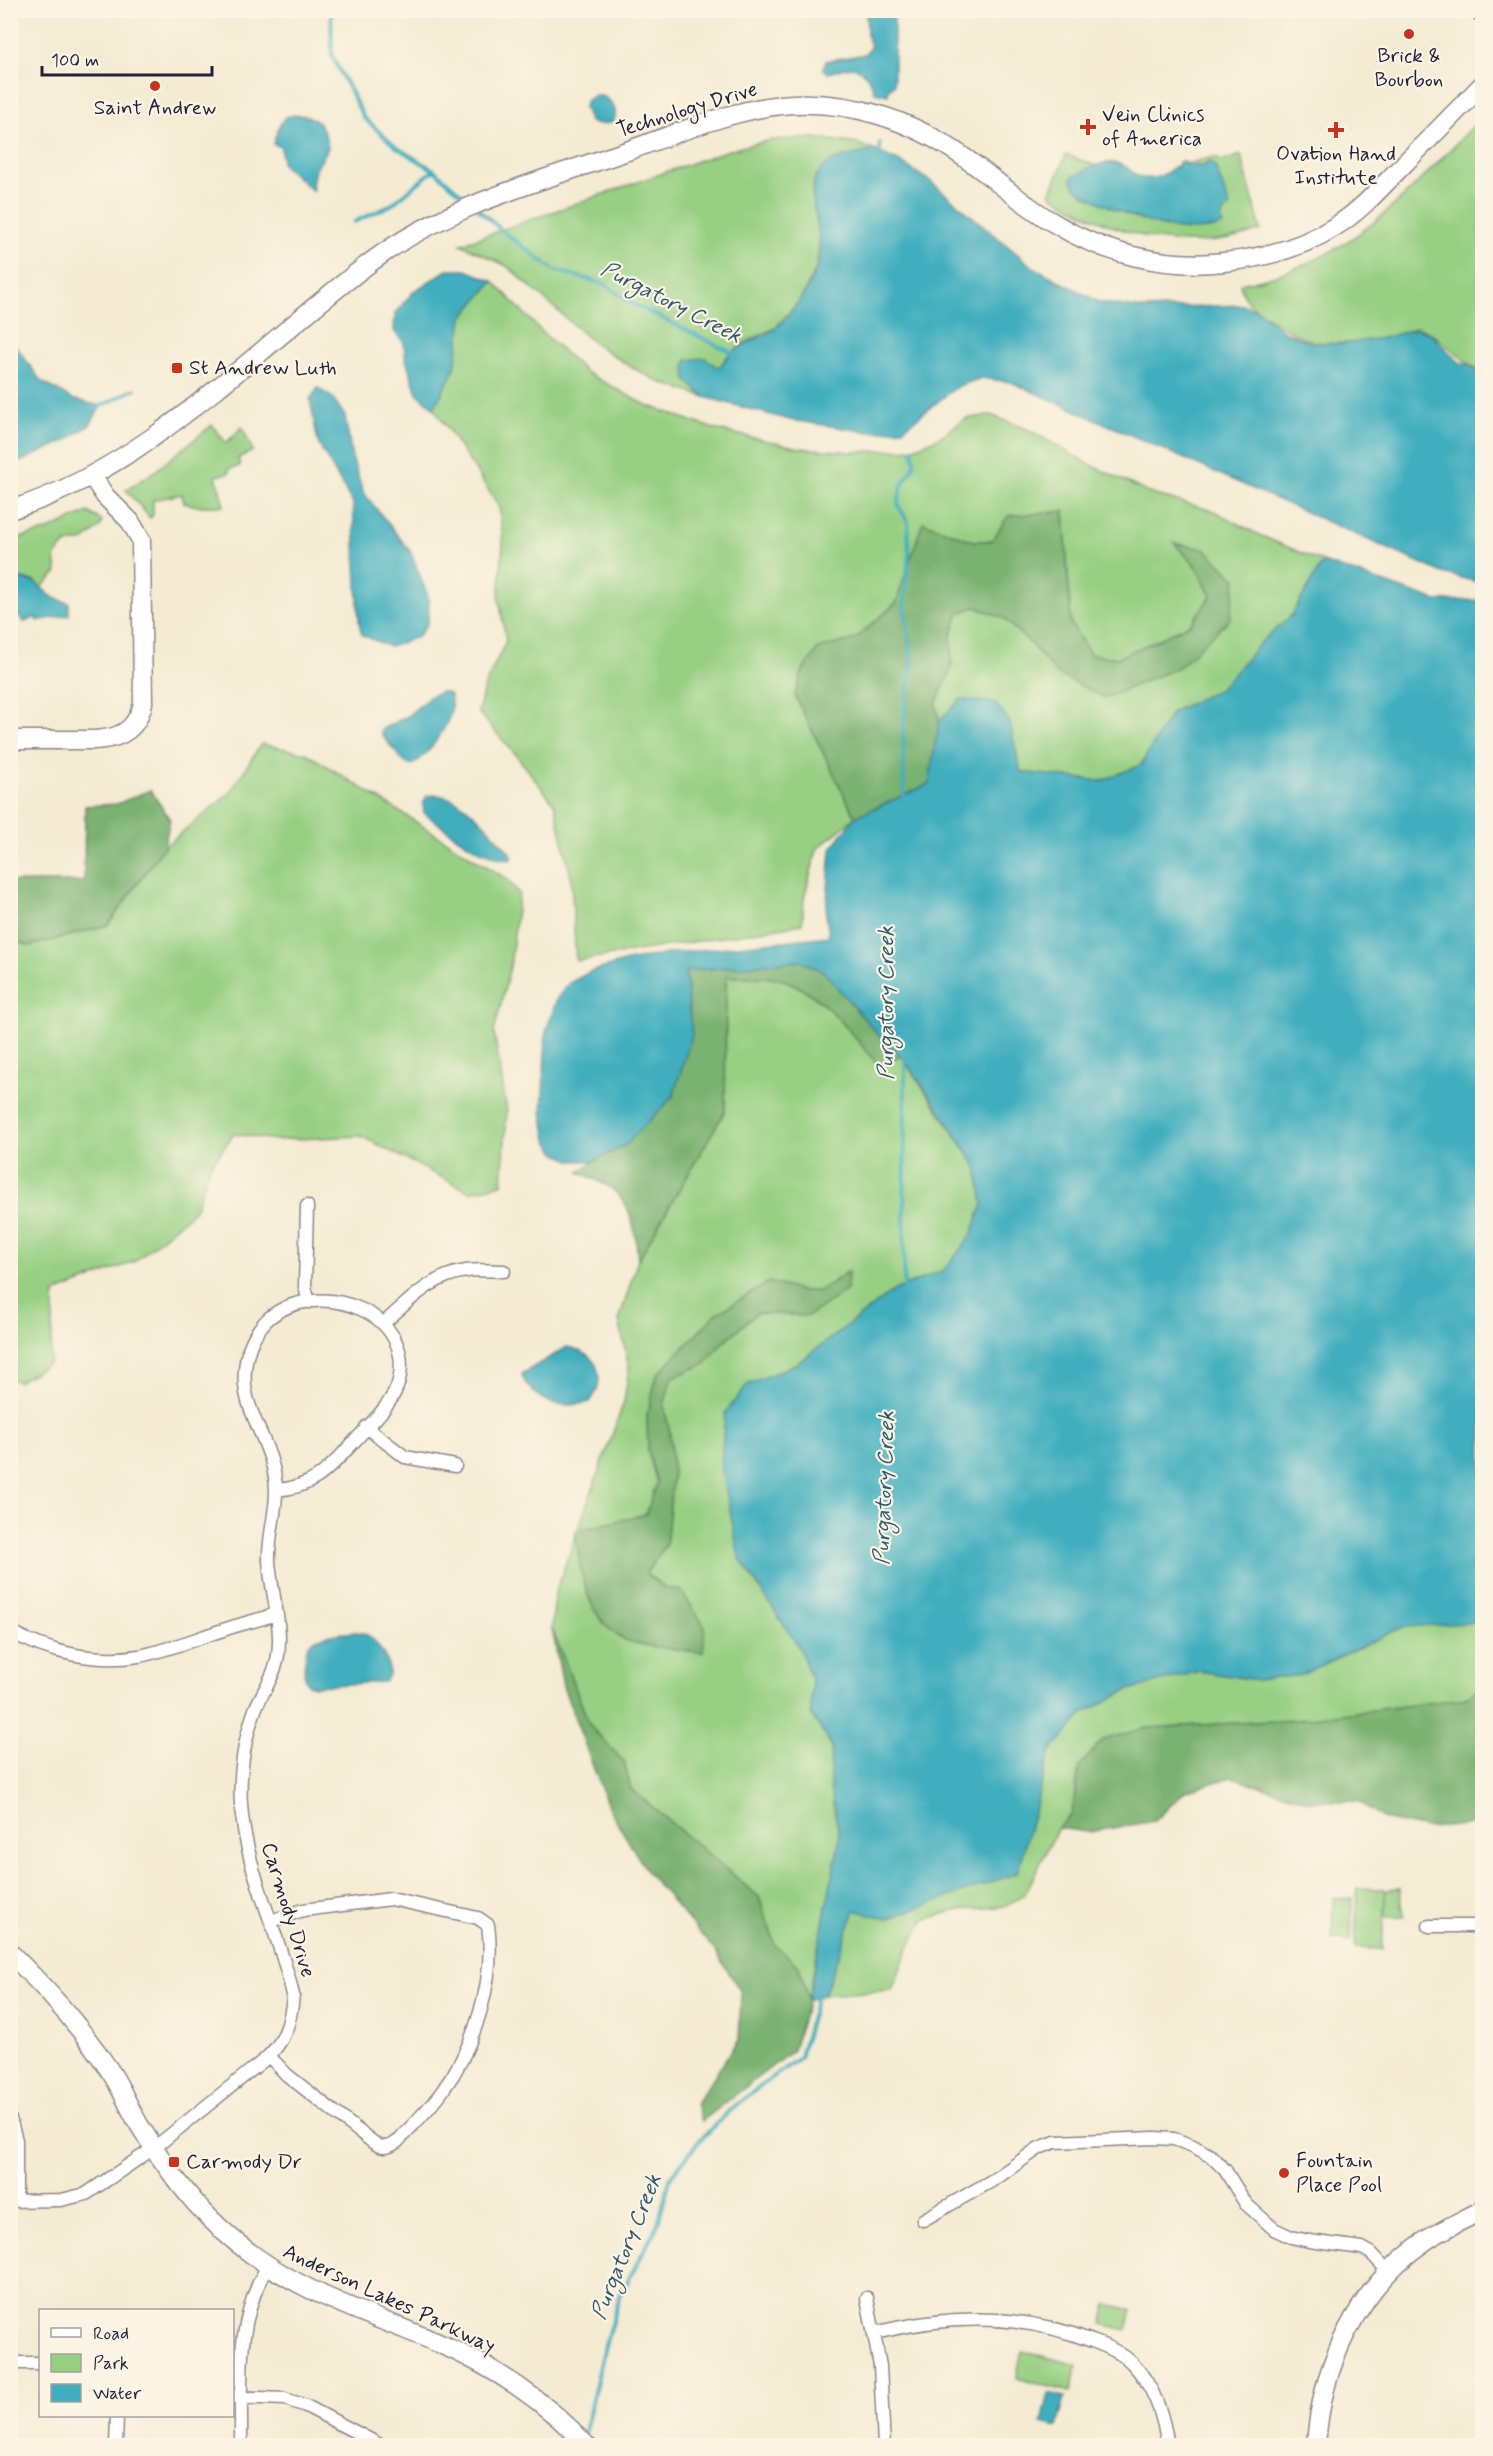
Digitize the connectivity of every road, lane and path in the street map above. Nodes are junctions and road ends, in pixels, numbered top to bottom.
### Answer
1 (1482, 85) edge
2 (92, 476) junction
3 (10, 510) edge
4 (10, 740) edge
5 (307, 1206) dead end
6 (504, 1271) dead end
7 (309, 1302) junction
8 (384, 1323) junction
9 (366, 1427) junction
10 (455, 1466) dead end
11 (276, 1490) junction
12 (276, 1614) junction
13 (10, 1631) edge
14 (271, 1921) junction
15 (1429, 1926) dead end
16 (1482, 1926) edge
17 (10, 1953) edge
18 (269, 2056) junction
19 (10, 2119) edge
20 (154, 2148) junction
21 (13, 2201) edge
22 (1482, 2210) edge
23 (923, 2220) dead end
24 (267, 2267) junction
25 (1389, 2272) junction
26 (867, 2298) dead end
27 (875, 2333) junction
28 (10, 2363) edge
29 (39, 2363) edge
30 (237, 2397) edge
31 (117, 2417) edge
32 (116, 2445) edge
33 (241, 2445) edge
34 (382, 2445) edge
35 (587, 2445) edge
36 (884, 2445) edge
37 (1168, 2445) edge
38 (1316, 2445) edge

1 - 2 street, Technology Drive
2 - 3 street, Technology Drive
2 - 4 street
5 - 7 street
6 - 8 street
7 - 8 street
7 - 11 street
8 - 9 street
9 - 10 street
9 - 11 street
11 - 12 street, Carmody Drive
12 - 13 street
12 - 14 street, Carmody Drive
14 - 18 street, Carmody Drive
14 - 18 street
15 - 16 street
17 - 20 street, Anderson Lakes Parkway
18 - 20 street, Carmody Drive
19 - 21 street
20 - 21 street, Carmody Drive
20 - 24 street, Anderson Lakes Parkway
22 - 25 street
23 - 25 street
24 - 30 street
24 - 35 street, Anderson Lakes Parkway
25 - 38 street
26 - 27 street
27 - 36 street
27 - 37 street
28 - 29 street
30 - 33 street
30 - 34 street
31 - 32 street

